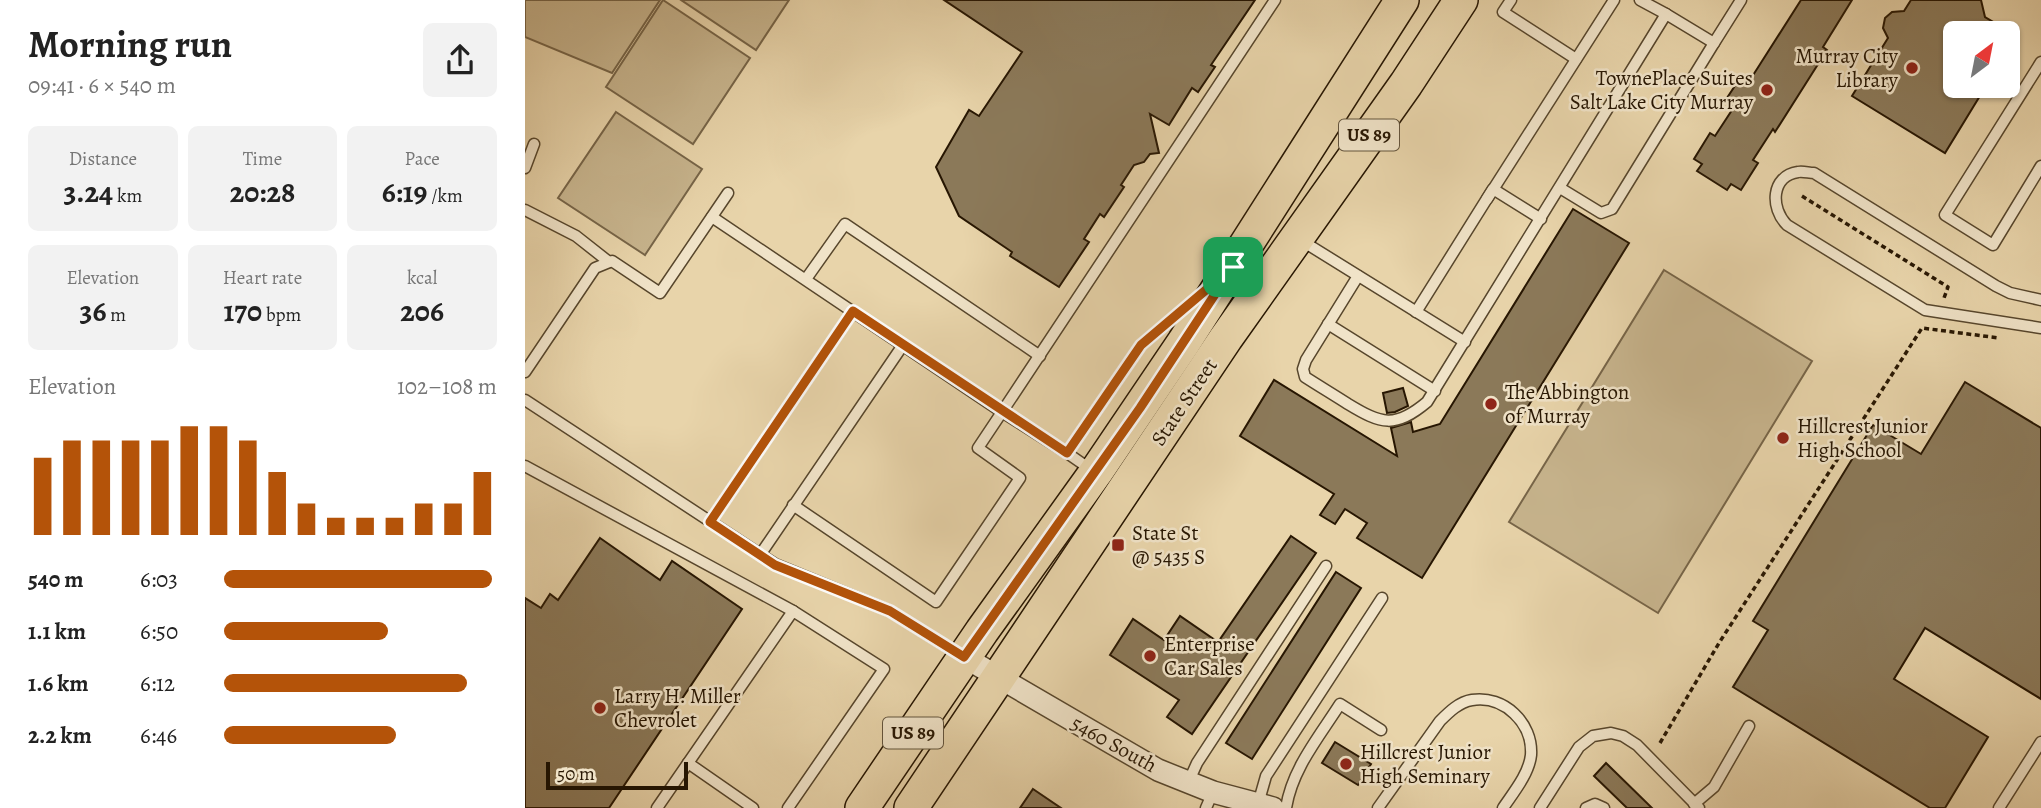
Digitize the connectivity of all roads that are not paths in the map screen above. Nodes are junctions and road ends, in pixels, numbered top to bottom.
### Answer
1 (1275, 0) edge
2 (1402, 0) edge
3 (1461, 0) edge
4 (1511, 0) edge
5 (1613, 0) edge
6 (1640, 0) edge
7 (1741, 0) edge
8 (1665, 14) junction
9 (1714, 43) junction
10 (1576, 60) junction
11 (2041, 62) edge
12 (534, 145) dead end
13 (2041, 166) edge
14 (525, 168) edge
15 (1560, 188) junction
16 (1493, 189) junction
17 (728, 192) dead end
18 (525, 210) edge
19 (712, 217) junction
20 (1541, 219) junction
21 (1296, 238) junction
22 (609, 262) junction
23 (1233, 267) junction
24 (1359, 276) junction
25 (806, 279) junction
26 (2041, 300) edge
27 (853, 311) junction
28 (1416, 312) junction
29 (1328, 324) junction
30 (2041, 328) edge
31 (1465, 342) junction
32 (903, 345) junction
33 (1039, 356) junction
34 (525, 372) edge
35 (1435, 391) junction
36 (525, 400) edge
37 (1002, 412) junction
38 (1067, 453) junction
39 (525, 466) edge
40 (1095, 472) junction
41 (793, 505) junction
42 (710, 522) junction
43 (760, 555) junction
44 (1326, 566) dead end
45 (1381, 598) dead end
46 (793, 611) junction
47 (964, 657) junction
48 (1000, 678) junction
49 (1749, 726) dead end
50 (1381, 730) dead end
51 (2041, 742) edge
52 (688, 763) junction
53 (1188, 783) junction
54 (1210, 800) edge
55 (1264, 806) edge
56 (1696, 806) edge
57 (657, 808) edge
58 (753, 808) edge
59 (788, 808) edge
60 (862, 808) edge
61 (911, 808) edge
62 (1286, 808) edge
63 (1378, 808) edge
64 (1503, 808) edge
65 (1540, 808) edge
66 (1586, 808) edge
67 (1604, 808) edge
68 (1999, 808) edge

1 - 33 lane
2 - 23 main road, State Street / US 89
3 - 21 main road, State Street / US 89
4 - 10 lane
5 - 10 lane
6 - 8 lane
7 - 9 lane
8 - 9 lane
8 - 15 lane
9 - 15 lane
10 - 16 lane
11 - 13 lane
12 - 14 lane
15 - 20 lane
16 - 20 lane
16 - 28 lane
17 - 19 lane
18 - 22 lane
19 - 22 lane
19 - 25 lane
20 - 31 lane
21 - 24 lane
21 - 48 main road, State Street / US 89
22 - 34 lane
23 - 38 lane
23 - 40 main road, State Street / US 89
24 - 28 lane
24 - 29 lane
25 - 27 lane
25 - 33 lane
26 - 30 lane
27 - 32 lane
27 - 42 lane
28 - 31 lane
29 - 35 lane
29 - 35 lane
31 - 35 lane
32 - 37 lane
32 - 41 lane
33 - 37 lane
36 - 42 lane
37 - 38 lane
37 - 41 lane
38 - 40 lane
39 - 46 lane
40 - 47 main road, State Street / US 89
41 - 43 lane
42 - 43 lane
43 - 47 lane
44 - 53 lane
45 - 55 lane
46 - 52 lane
46 - 59 lane
47 - 48 street, 5460 South
47 - 60 main road, State Street / US 89
48 - 53 street, 5460 South
48 - 61 main road, State Street / US 89
49 - 56 lane
50 - 62 lane
51 - 68 lane
52 - 57 lane
52 - 58 lane
53 - 54 street, 5460 South
54 - 55 street, 5460 South
56 - 65 lane
63 - 64 lane
66 - 67 lane

